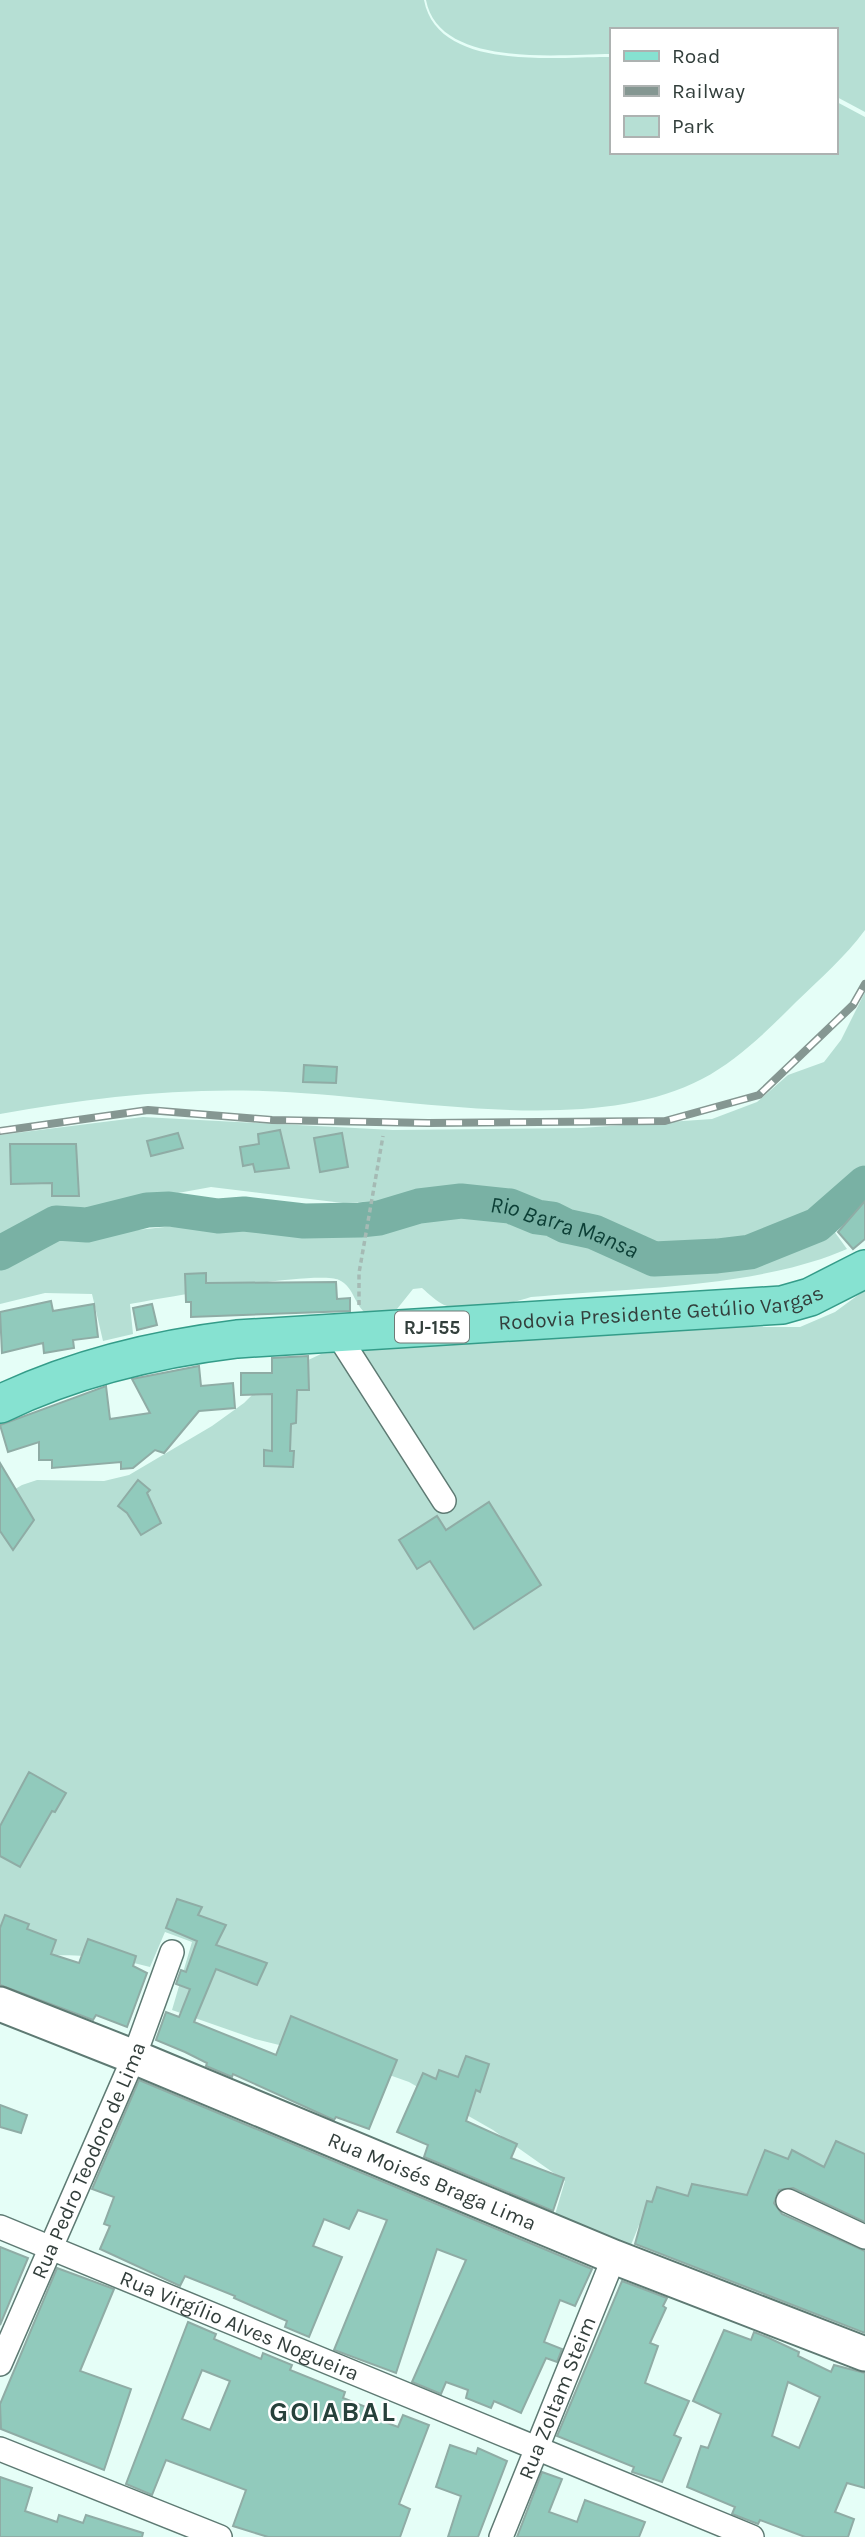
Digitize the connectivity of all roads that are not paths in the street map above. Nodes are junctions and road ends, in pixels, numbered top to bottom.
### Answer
1 (865, 1269) edge
2 (337, 1332) junction
3 (0, 1404) edge
4 (444, 1501) dead end
5 (172, 1952) dead end
6 (0, 2004) edge
7 (134, 2057) junction
8 (788, 2201) dead end
9 (0, 2227) edge
10 (865, 2237) edge
11 (52, 2248) junction
12 (614, 2257) junction
13 (865, 2354) edge
14 (0, 2364) edge
15 (536, 2445) junction
16 (0, 2449) edge
17 (220, 2537) edge
18 (501, 2537) edge
19 (752, 2537) edge

1 - 2 main road, Rodovia Presidente Getúlio Vargas / RJ-155
2 - 3 main road, Rodovia Presidente Getúlio Vargas / RJ-155
2 - 4 street
5 - 7 street, Rua Pedro Teodoro de Lima
6 - 7 street, Rua Moisés Braga Lima
7 - 11 street, Rua Pedro Teodoro de Lima
7 - 12 street, Rua Moisés Braga Lima
8 - 10 street
9 - 11 street, Rua Virgílio Alves Nogueira
11 - 14 street, Rua Pedro Teodoro de Lima
11 - 15 street, Rua Virgílio Alves Nogueira
12 - 13 street, Rua Moisés Braga Lima
12 - 15 street, Rua Zoltam Steim
15 - 18 street, Rua Zoltam Steim
15 - 19 street, Rua Virgílio Alves Nogueira
16 - 17 street

